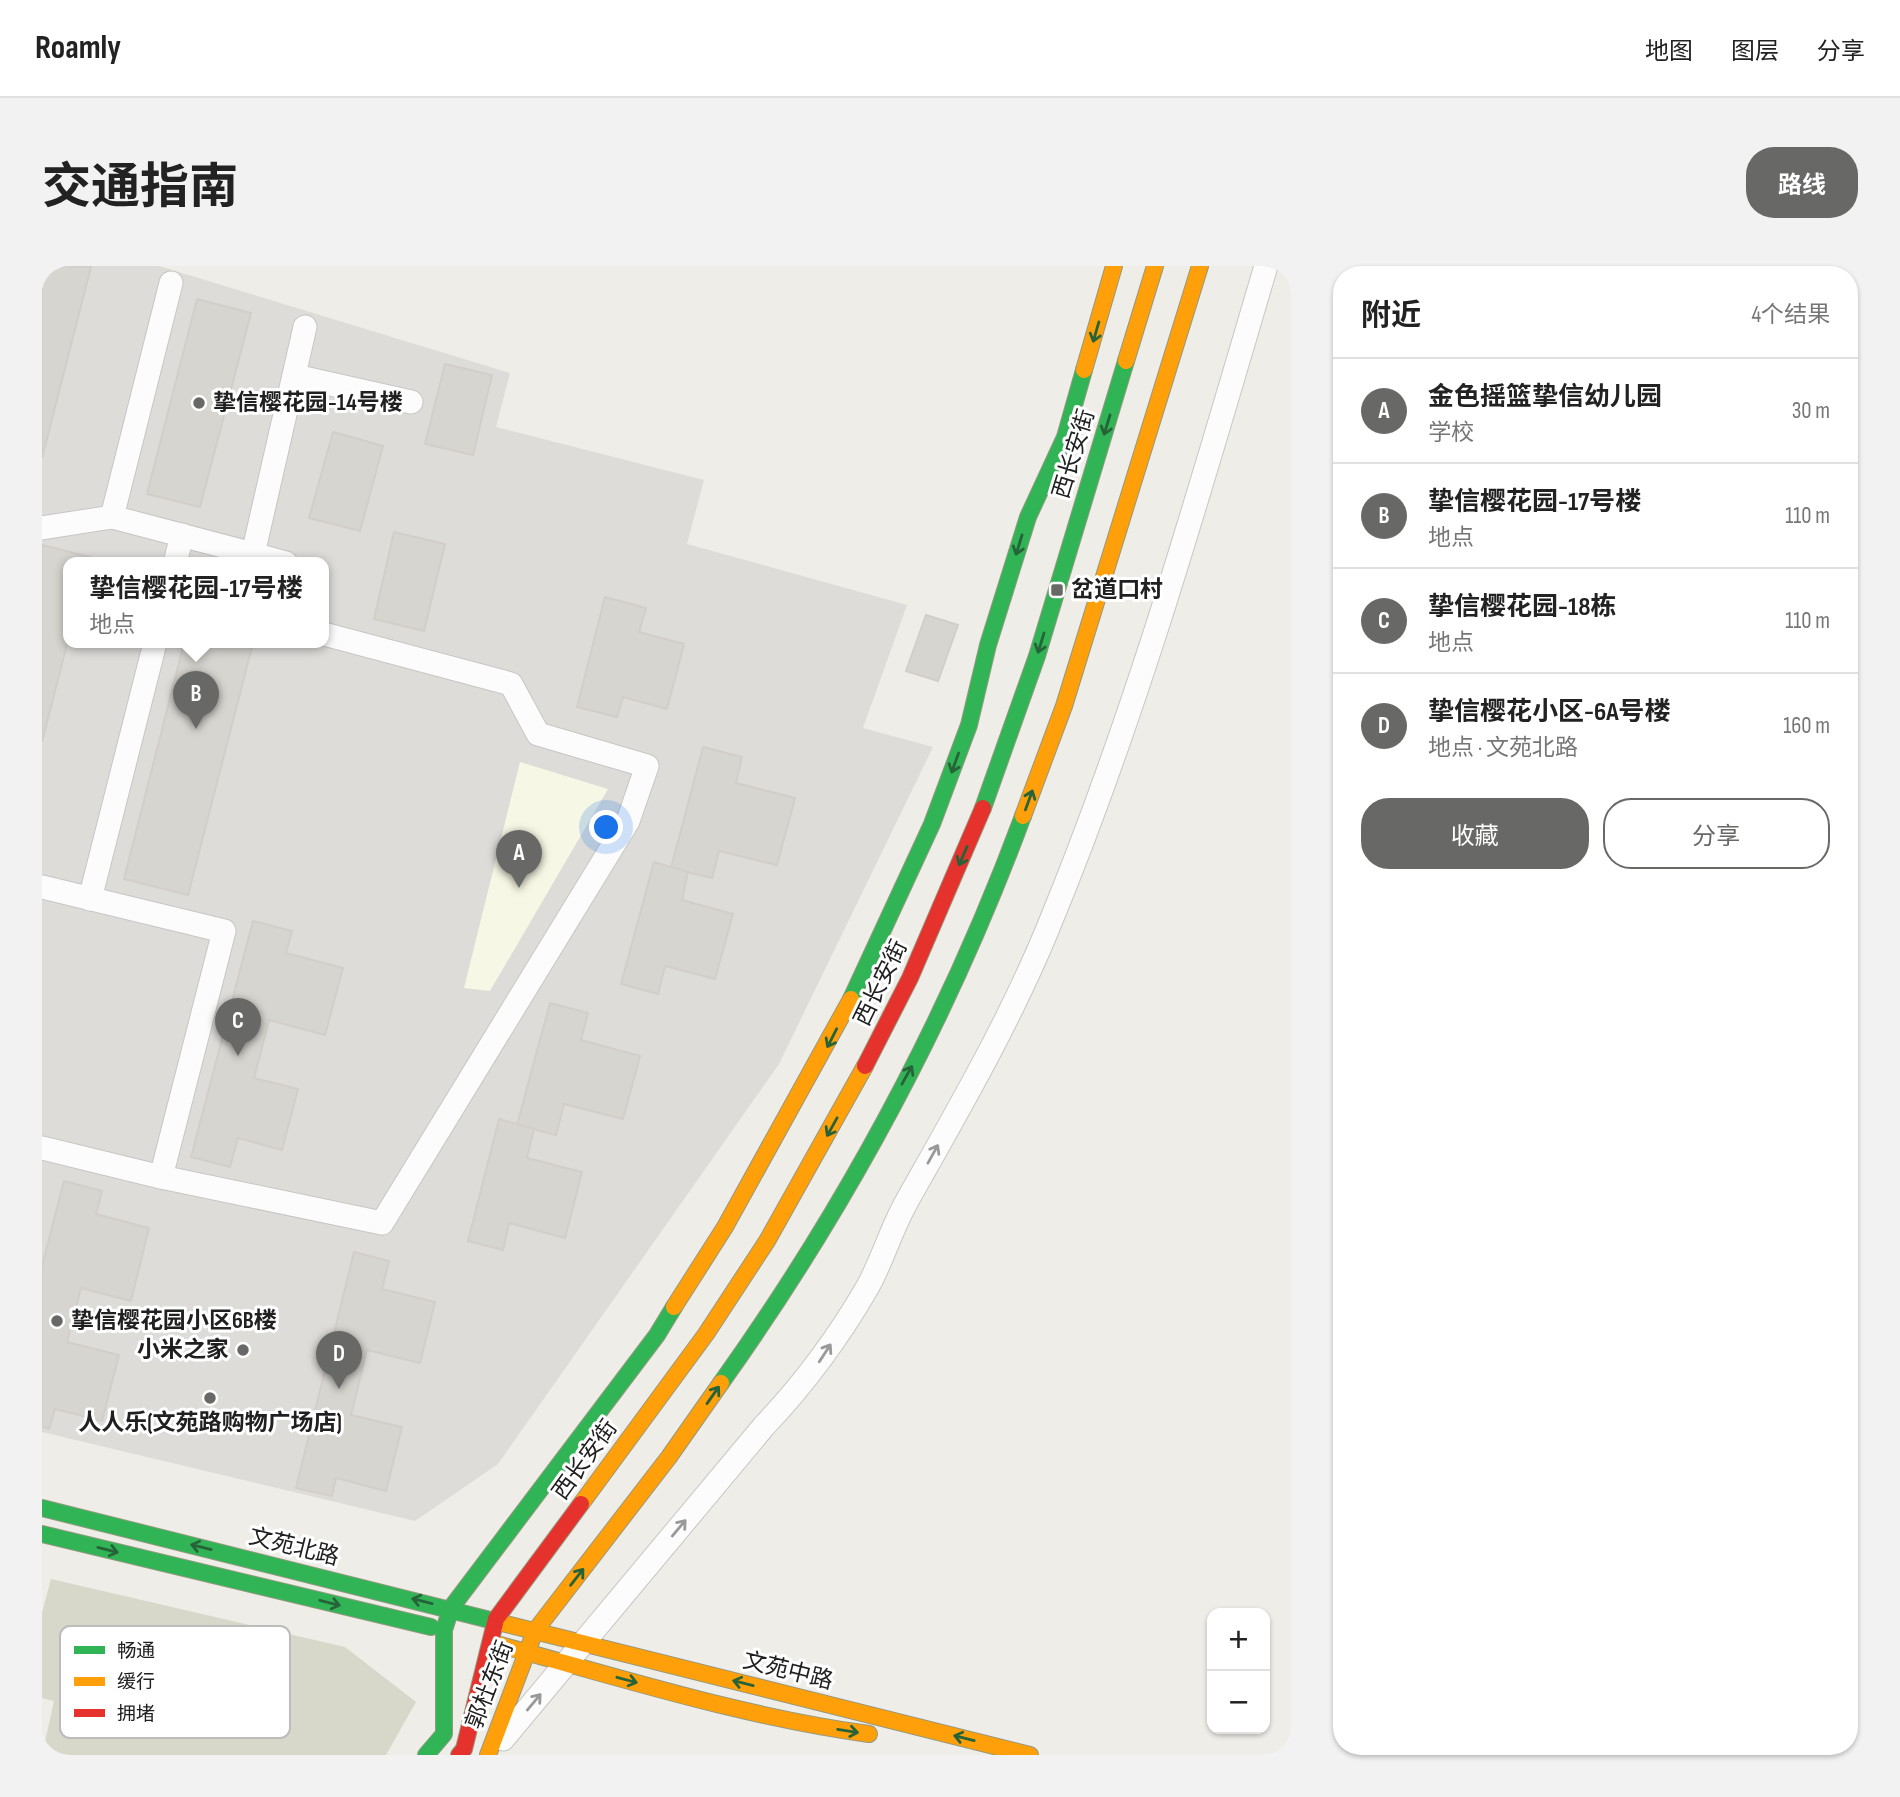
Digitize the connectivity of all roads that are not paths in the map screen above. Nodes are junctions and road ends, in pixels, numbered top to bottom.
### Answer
1 (1114, 266) edge
2 (1155, 266) edge
3 (1200, 266) edge
4 (1266, 266) edge
5 (171, 284) dead end
6 (305, 327) dead end
7 (295, 376) junction
8 (411, 402) dead end
9 (112, 517) junction
10 (42, 528) edge
11 (182, 535) junction
12 (253, 554) junction
13 (176, 557) edge
14 (264, 557) edge
15 (329, 635) edge
16 (154, 648) edge
17 (42, 887) edge
18 (90, 899) junction
19 (42, 1148) edge
20 (161, 1177) junction
21 (42, 1508) edge
22 (42, 1534) edge
23 (451, 1608) junction
24 (496, 1619) junction
25 (536, 1631) junction
26 (450, 1632) junction
27 (484, 1640) junction
28 (583, 1643) junction
29 (526, 1653) junction
30 (566, 1664) junction
31 (885, 1737) dead end
32 (426, 1755) edge
33 (459, 1755) edge
34 (489, 1755) edge
35 (1030, 1755) edge

1 -> 23 main road
2 -> 24 main road, 西长安街
25 -> 3 main road
28 -> 4 street
5 - 9 street
6 - 7 street
7 - 8 street
7 - 12 street
9 - 10 street
9 - 11 street
11 - 12 street
11 - 13 street
12 - 14 street
15 - 20 street
16 - 18 street
17 - 18 street
18 - 20 street
19 - 20 street
23 -> 21 main road, 文苑北路
22 -> 26 main road, 文苑北路
23 - 24 main road, 文苑北路
23 - 26 main road
24 - 25 main road, 文苑北路
24 - 27 main road, 西长安街
25 - 28 main road, 文苑中路
25 - 29 main road, 郭杜东街
26 - 32 main road
27 - 29 main road, 文苑中路
27 - 33 main road, 郭杜东街
28 - 30 street
35 -> 28 main road, 文苑中路
29 - 30 main road, 文苑中路
29 - 34 main road, 郭杜东街
30 -> 31 main road, 文苑中路
34 -> 30 street

